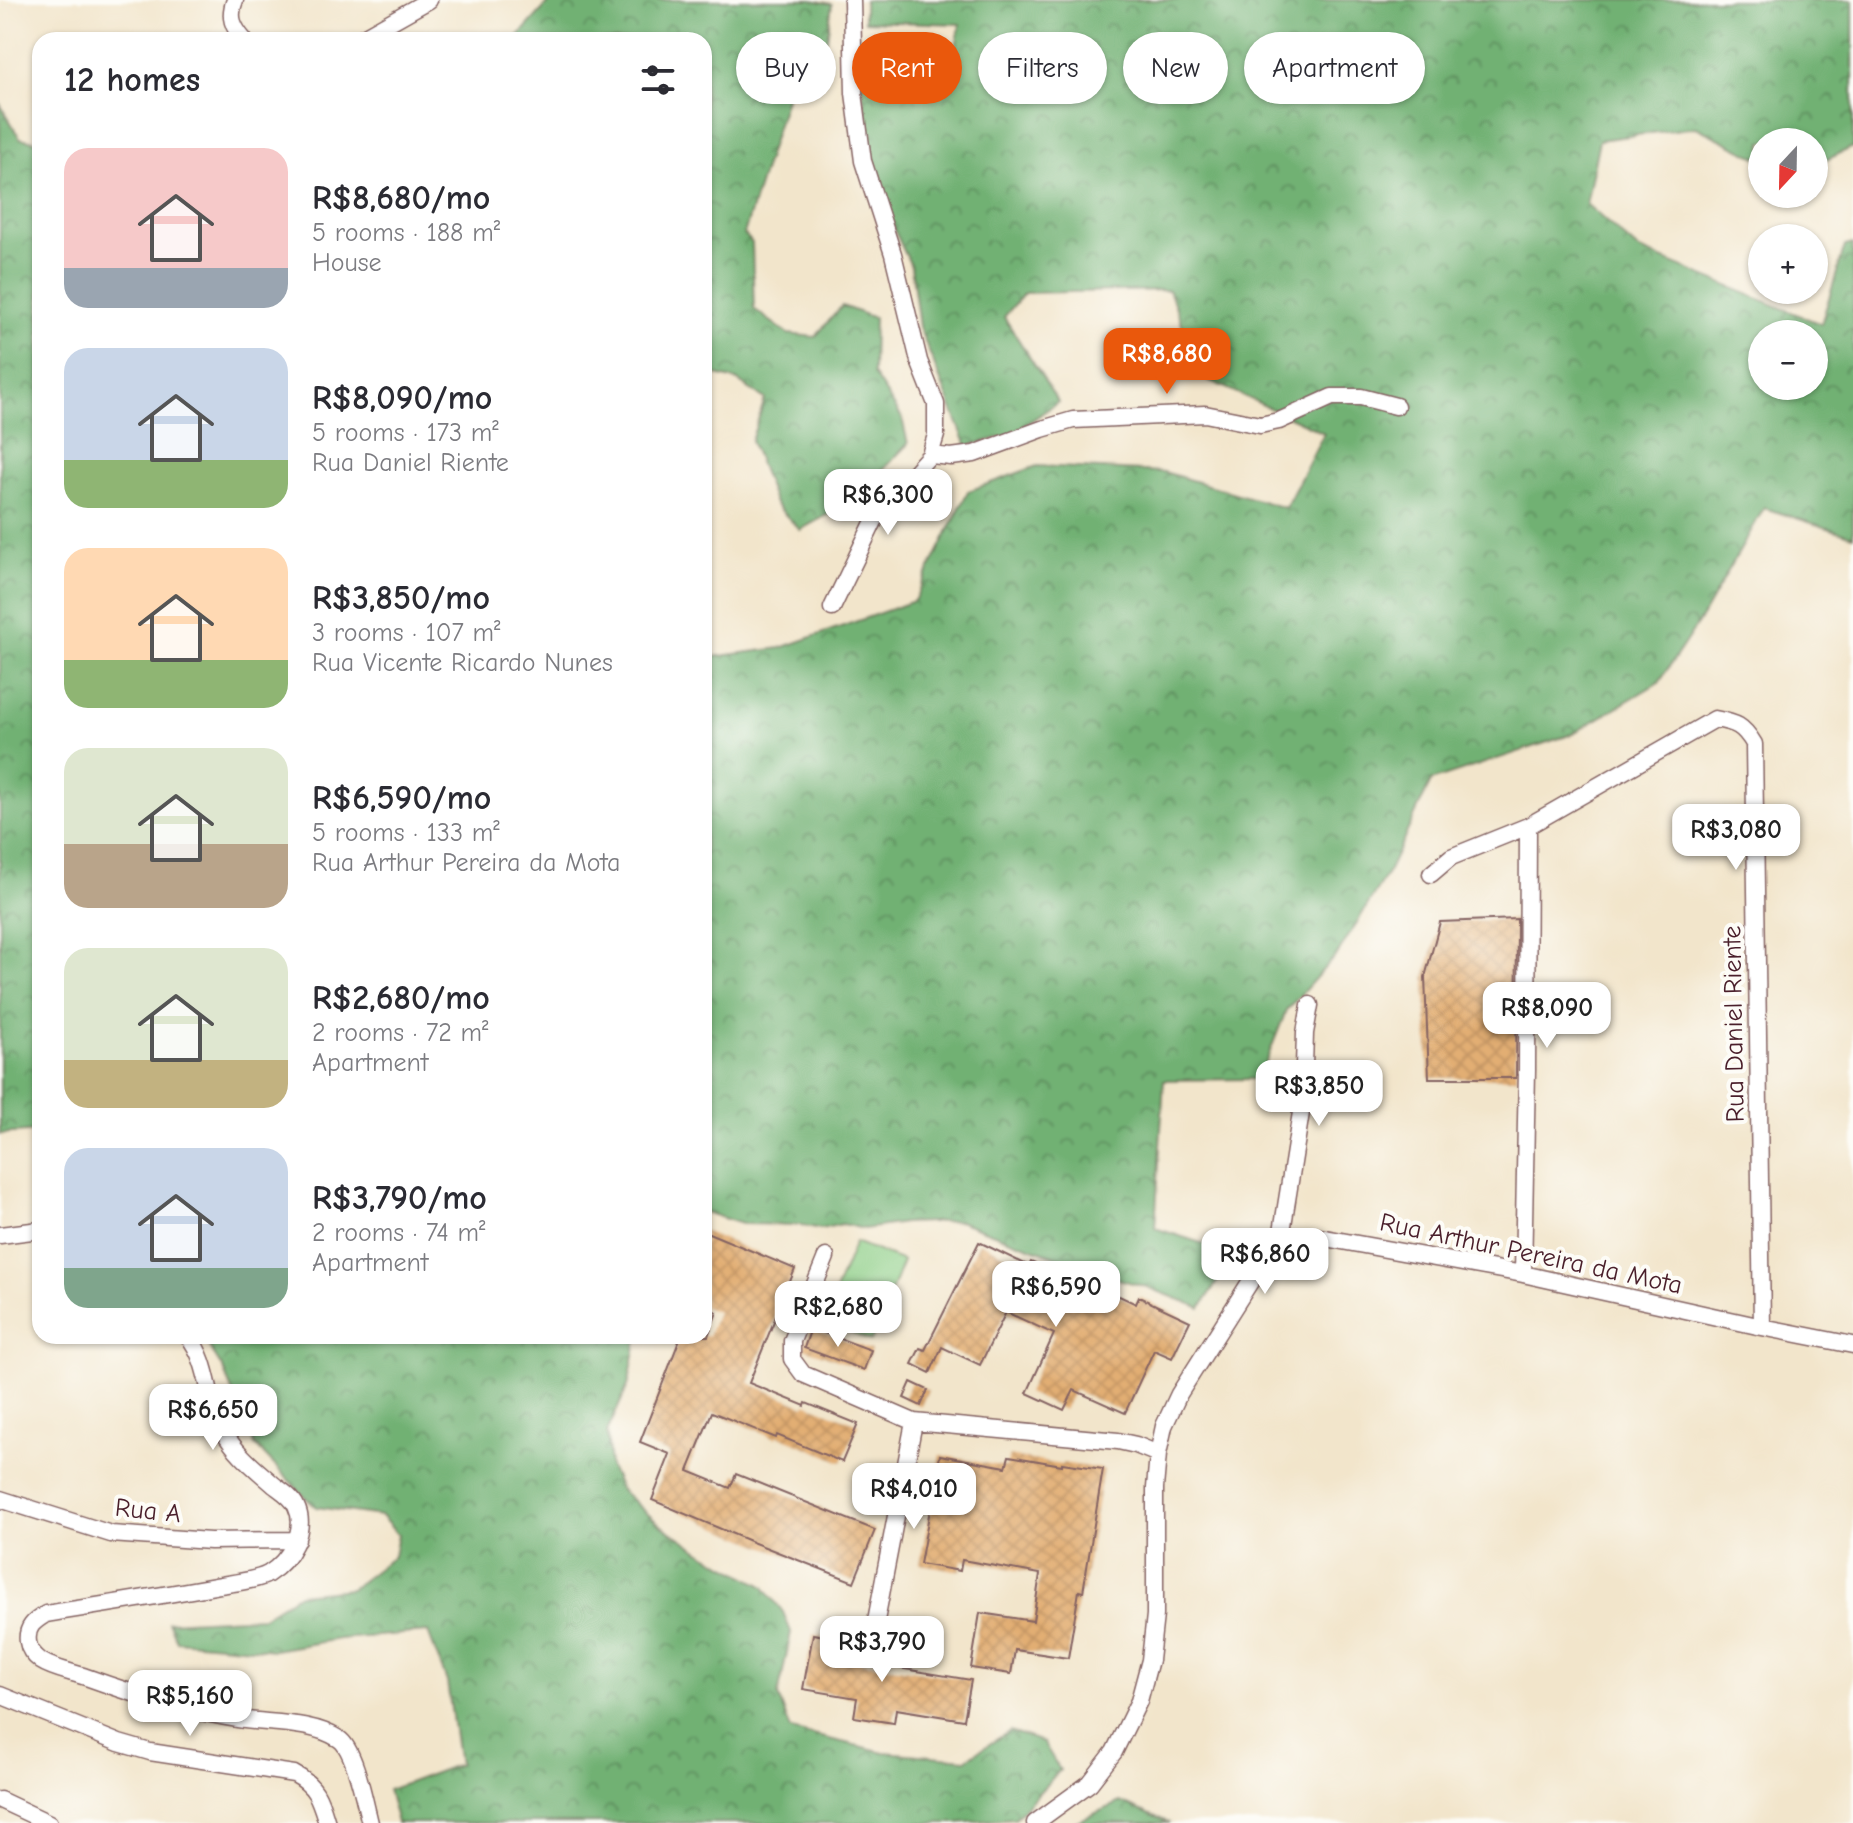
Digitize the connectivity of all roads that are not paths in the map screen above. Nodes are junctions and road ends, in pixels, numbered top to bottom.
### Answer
1 (235, 0) edge
2 (429, 0) edge
3 (852, 0) edge
4 (237, 32) edge
5 (372, 32) edge
6 (1396, 406) dead end
7 (930, 455) junction
8 (832, 608) dead end
9 (1528, 826) junction
10 (1431, 874) dead end
11 (1310, 1005) dead end
12 (32, 1231) edge
13 (0, 1235) edge
14 (1280, 1244) junction
15 (826, 1257) dead end
16 (1523, 1274) junction
17 (1762, 1327) junction
18 (193, 1344) edge
19 (1853, 1345) edge
20 (914, 1422) junction
21 (1158, 1454) junction
22 (0, 1499) edge
23 (297, 1540) junction
24 (874, 1631) dead end
25 (0, 1695) edge
26 (0, 1800) edge
27 (49, 1823) edge
28 (327, 1823) edge
29 (370, 1823) edge
30 (1035, 1823) edge

1 - 4 street
2 - 5 street
3 - 7 street
6 - 7 street
7 - 8 street
9 - 10 street, Rua Daniel Riente
9 - 16 street
9 - 17 street, Rua Daniel Riente
11 - 14 street
12 - 13 street
14 - 16 street, Rua Arthur Pereira da Mota
14 - 21 street
15 - 20 street
16 - 17 street, Rua Arthur Pereira da Mota
17 - 19 street, Rua Arthur Pereira da Mota
18 - 23 street
20 - 21 street
20 - 24 street
21 - 30 street
22 - 23 street, Rua A
23 - 29 street
25 - 28 street
26 - 27 street

